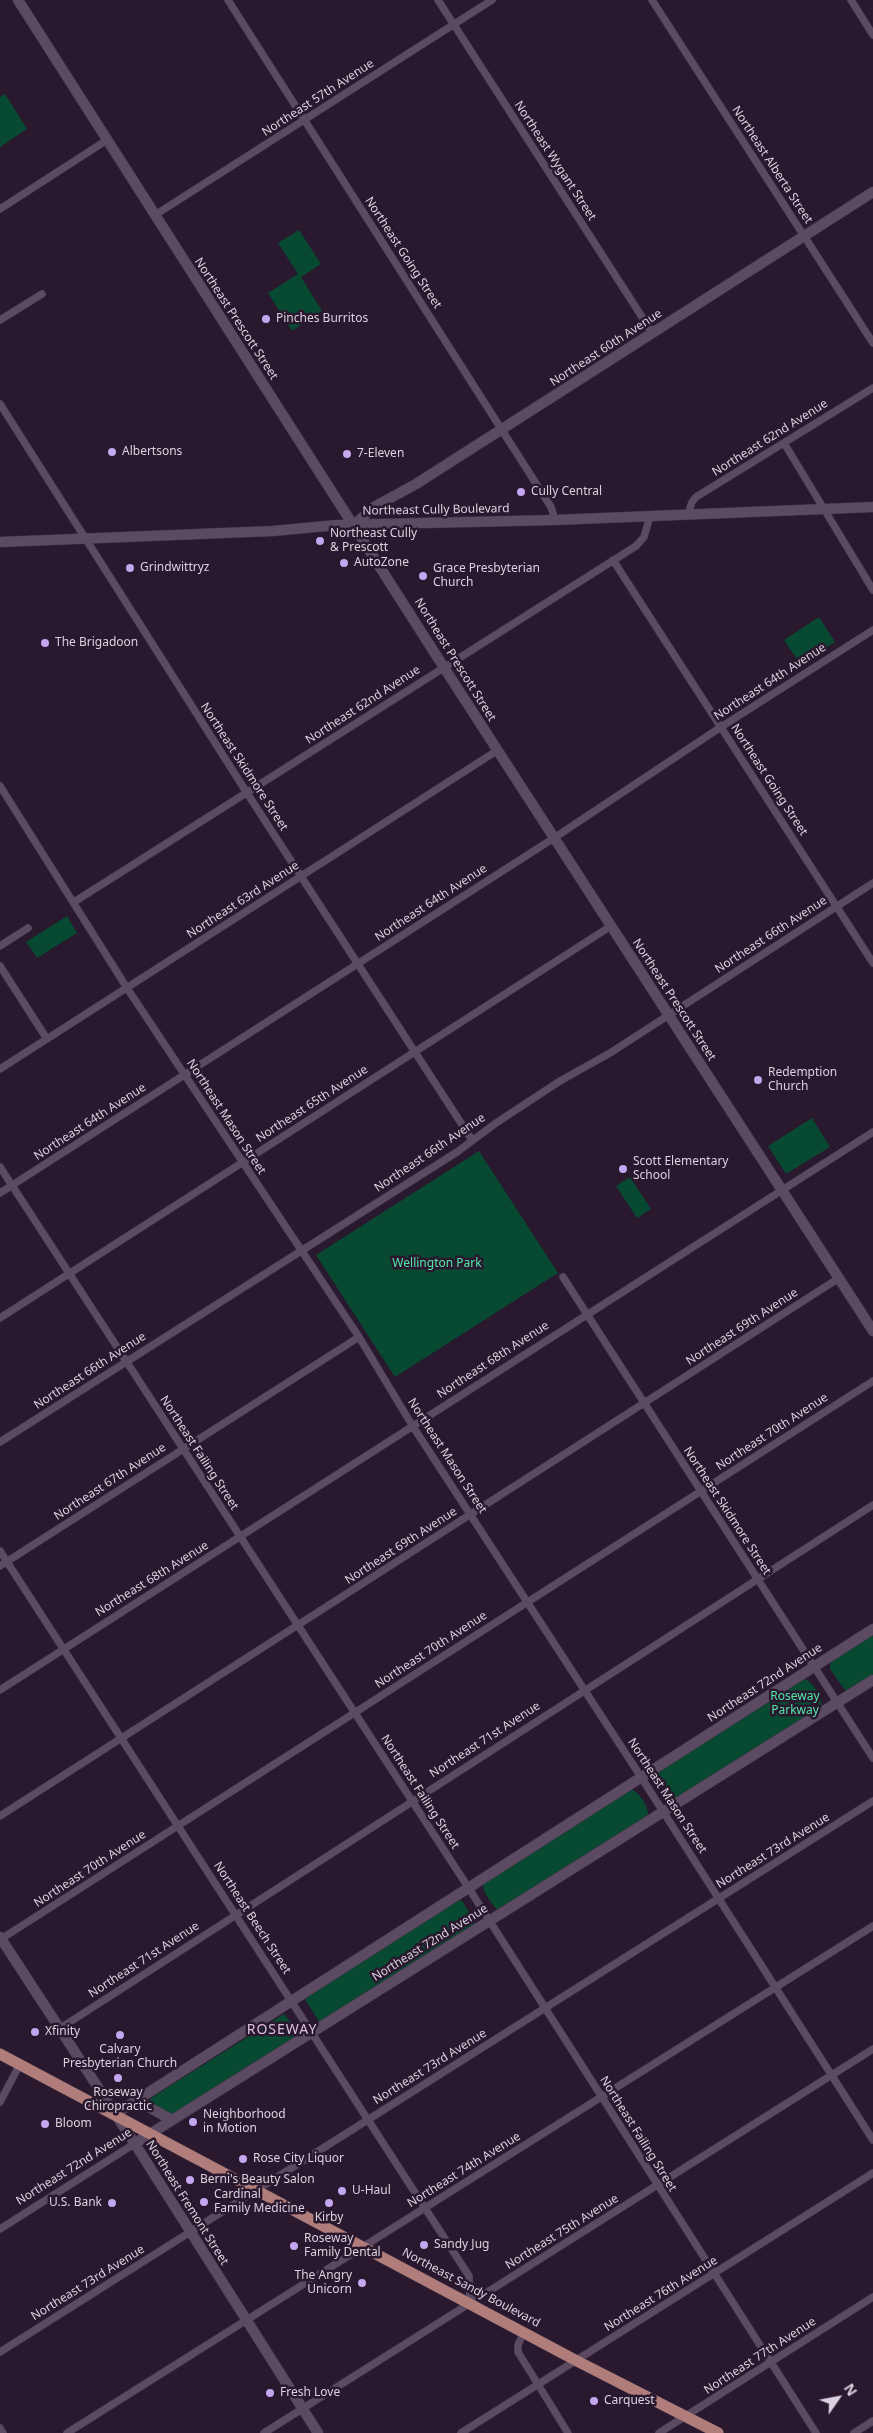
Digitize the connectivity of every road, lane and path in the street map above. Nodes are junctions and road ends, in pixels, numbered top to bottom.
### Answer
1 (18, 0) edge
2 (228, 0) edge
3 (438, 0) edge
4 (492, 0) edge
5 (652, 0) edge
6 (851, 0) edge
7 (454, 24) junction
8 (873, 35) edge
9 (305, 120) junction
10 (107, 140) junction
11 (873, 192) edge
12 (0, 209) edge
13 (155, 215) junction
14 (804, 236) junction
15 (42, 294) dead end
16 (0, 320) edge
17 (653, 334) junction
18 (873, 343) edge
19 (873, 388) edge
20 (0, 404) edge
21 (502, 429) junction
22 (784, 443) junction
23 (873, 507) edge
24 (823, 509) junction
25 (688, 514) junction
26 (650, 516) junction
27 (555, 520) junction
28 (354, 525) junction
29 (86, 538) junction
30 (0, 542) edge
31 (613, 560) junction
32 (873, 590) edge
33 (873, 630) edge
34 (443, 666) junction
35 (721, 726) junction
36 (498, 750) junction
37 (0, 786) edge
38 (247, 793) junction
39 (554, 838) junction
40 (300, 877) junction
41 (873, 883) edge
42 (74, 902) junction
43 (837, 906) junction
44 (611, 926) junction
45 (28, 928) dead end
46 (0, 946) edge
47 (873, 963) edge
48 (357, 964) junction
49 (0, 966) edge
50 (128, 988) junction
51 (669, 1015) junction
52 (47, 1039) junction
53 (415, 1052) junction
54 (0, 1069) edge
55 (184, 1075) junction
56 (873, 1132) edge
57 (472, 1140) junction
58 (242, 1162) junction
59 (0, 1167) edge
60 (12, 1186) junction
61 (782, 1190) junction
62 (0, 1193) edge
63 (301, 1250) junction
64 (69, 1274) junction
65 (563, 1277) dead end
66 (839, 1278) junction
67 (587, 1313) junction
68 (0, 1318) edge
69 (873, 1331) edge
70 (358, 1337) junction
71 (126, 1361) junction
72 (873, 1381) edge
73 (644, 1404) junction
74 (412, 1425) junction
75 (0, 1442) edge
76 (183, 1449) junction
77 (700, 1491) junction
78 (873, 1505) edge
79 (470, 1514) junction
80 (240, 1536) junction
81 (0, 1551) edge
82 (7, 1562) junction
83 (0, 1566) edge
84 (758, 1579) junction
85 (527, 1602) junction
86 (298, 1625) junction
87 (873, 1629) edge
88 (64, 1649) junction
89 (815, 1666) junction
90 (873, 1680) edge
91 (0, 1690) edge
92 (585, 1690) junction
93 (838, 1702) junction
94 (354, 1713) junction
95 (121, 1738) junction
96 (873, 1758) edge
97 (641, 1777) junction
98 (412, 1800) junction
99 (873, 1802) edge
100 (663, 1811) junction
101 (0, 1816) edge
102 (178, 1826) junction
103 (468, 1888) junction
104 (719, 1898) junction
105 (235, 1914) junction
106 (490, 1920) junction
107 (873, 1926) edge
108 (1, 1938) edge
109 (775, 1987) junction
110 (293, 2001) junction
111 (545, 2008) junction
112 (60, 2029) junction
113 (312, 2032) junction
114 (873, 2049) edge
115 (0, 2054) edge
116 (20, 2064) junction
117 (831, 2075) junction
118 (601, 2096) junction
119 (141, 2099) junction
120 (0, 2102) edge
121 (115, 2114) junction
122 (172, 2120) junction
123 (368, 2120) junction
124 (150, 2133) junction
125 (873, 2140) edge
126 (134, 2144) junction
127 (873, 2173) edge
128 (658, 2185) junction
129 (256, 2190) junction
130 (424, 2208) junction
131 (0, 2228) edge
132 (190, 2232) junction
133 (363, 2247) junction
134 (714, 2273) junction
135 (873, 2297) edge
136 (470, 2303) junction
137 (246, 2320) junction
138 (524, 2332) junction
139 (0, 2352) edge
140 (577, 2361) junction
141 (770, 2363) junction
142 (537, 2385) junction
143 (303, 2408) junction
144 (685, 2417) junction
145 (873, 2421) edge
146 (0, 2428) edge
147 (3, 2433) edge
148 (67, 2433) edge
149 (264, 2433) edge
150 (318, 2433) edge
151 (461, 2433) edge
152 (568, 2433) edge
153 (659, 2433) edge
154 (718, 2433) edge
155 (816, 2433) edge
156 (854, 2433) edge

1 - 10 street, Northeast Prescott Street
2 - 9 street, Northeast Going Street
3 - 7 street, Northeast Wygant Street
4 - 7 street, Northeast 57th Avenue
5 - 14 street, Northeast Alberta Street
6 - 8 street
7 - 9 street, Northeast 57th Avenue
7 - 17 street, Northeast Wygant Street
9 - 13 street, Northeast 57th Avenue
9 - 21 street, Northeast Going Street
10 - 12 street
10 - 13 street, Northeast Prescott Street
11 - 14 street, Northeast 60th Avenue
13 - 28 street, Northeast Prescott Street
14 - 17 street, Northeast 60th Avenue
14 - 18 street, Northeast Alberta Street
15 - 16 street
17 - 21 street, Northeast 60th Avenue
19 - 22 street, Northeast 62nd Avenue
20 - 29 street, Northeast Skidmore Street
21 - 27 street, Northeast Going Street
21 - 28 street, Northeast 60th Avenue
22 - 24 street
22 - 25 street, Northeast 62nd Avenue
23 - 24 street, Northeast Cully Boulevard
24 - 25 street, Northeast Cully Boulevard
24 - 32 street
25 - 26 street, Northeast Cully Boulevard
26 - 27 street, Northeast Cully Boulevard
26 - 31 street, Northeast 62nd Avenue
27 - 28 street, Northeast Cully Boulevard
28 - 29 street, Northeast Cully Boulevard
28 - 34 street, Northeast Prescott Street
29 - 30 street, Northeast Cully Boulevard
29 - 38 street, Northeast Skidmore Street
31 - 34 street, Northeast 62nd Avenue
31 - 35 street, Northeast Going Street
33 - 35 street, Northeast 64th Avenue
34 - 36 street, Northeast Prescott Street
34 - 38 street, Northeast 62nd Avenue
35 - 39 street, Northeast 64th Avenue
35 - 43 street, Northeast Going Street
36 - 39 street, Northeast Prescott Street
36 - 40 street, Northeast 63rd Avenue
37 - 42 street, Northeast Mason Street
38 - 40 street, Northeast Skidmore Street
38 - 42 street, Northeast 62nd Avenue
39 - 44 street, Northeast Prescott Street
39 - 48 street, Northeast 64th Avenue
40 - 48 street, Northeast Skidmore Street
40 - 50 street, Northeast 63rd Avenue
41 - 43 street, Northeast 66th Avenue
42 - 50 street, Northeast Mason Street
43 - 47 street, Northeast Going Street
43 - 51 street, Northeast 66th Avenue
44 - 51 street, Northeast Prescott Street
44 - 53 street, Northeast 65th Avenue
45 - 46 street
48 - 53 street, Northeast Skidmore Street
48 - 55 street, Northeast 64th Avenue
49 - 52 street
50 - 52 street, Northeast 63rd Avenue
50 - 55 street, Northeast Mason Street
51 - 57 street, Northeast 66th Avenue
51 - 61 street, Northeast Prescott Street
52 - 54 street, Northeast 63rd Avenue
53 - 57 street, Northeast Skidmore Street
53 - 58 street, Northeast 65th Avenue
55 - 58 street, Northeast Mason Street
55 - 60 street, Northeast 64th Avenue
56 - 61 street, Northeast 68th Avenue
57 - 63 street, Northeast 66th Avenue
58 - 63 street, Northeast Mason Street
58 - 64 street, Northeast 65th Avenue
59 - 60 street, Northeast Failing Street
60 - 62 street, Northeast 64th Avenue
60 - 64 street, Northeast Failing Street
61 - 66 street, Northeast Prescott Street
61 - 67 street, Northeast 68th Avenue
63 - 70 street, Northeast Mason Street
63 - 71 street, Northeast 66th Avenue
64 - 68 street, Northeast 65th Avenue
64 - 71 street, Northeast Failing Street
65 - 67 street, Northeast Skidmore Street
66 - 69 street, Northeast Prescott Street
66 - 73 street, Northeast 69th Avenue
67 - 73 street, Northeast Skidmore Street
67 - 74 street, Northeast 68th Avenue
70 - 74 street, Northeast Mason Street
70 - 76 street, Northeast 67th Avenue
71 - 75 street, Northeast 66th Avenue
71 - 76 street, Northeast Failing Street
72 - 77 street, Northeast 70th Avenue
73 - 77 street, Northeast Skidmore Street
73 - 79 street, Northeast 69th Avenue
74 - 79 street, Northeast Mason Street
74 - 80 street, Northeast 68th Avenue
76 - 80 street, Northeast Failing Street
76 - 82 street, Northeast 67th Avenue
77 - 84 street, Northeast Skidmore Street
77 - 85 street, Northeast 70th Avenue
78 - 84 street, Northeast 71st Avenue
79 - 85 street, Northeast Mason Street
79 - 86 street, Northeast 69th Avenue
80 - 86 street, Northeast Failing Street
80 - 88 street, Northeast 68th Avenue
81 - 82 street, Northeast Beech Street
82 - 83 street, Northeast 67th Avenue
82 - 88 street, Northeast Beech Street
84 - 89 street, Northeast Skidmore Street
84 - 92 street, Northeast 71st Avenue
85 - 92 street, Northeast Mason Street
85 - 94 street, Northeast 70th Avenue
86 - 94 street, Northeast Failing Street
86 - 95 street, Northeast 69th Avenue
87 - 89 street, Northeast 72nd Avenue
88 - 91 street, Northeast 68th Avenue
88 - 95 street, Northeast Beech Street
89 - 93 street, Northeast Skidmore Street
89 - 97 street, Northeast 72nd Avenue
90 - 93 street, Northeast 72nd Avenue
92 - 97 street, Northeast Mason Street
92 - 98 street, Northeast 71st Avenue
93 - 96 street, Northeast Skidmore Street
93 - 100 street, Northeast 72nd Avenue
94 - 98 street, Northeast Failing Street
94 - 102 street, Northeast 70th Avenue
95 - 101 street, Northeast 69th Avenue
95 - 102 street, Northeast Beech Street
97 - 100 street, Northeast Mason Street
97 - 103 street, Northeast 72nd Avenue
98 - 103 street, Northeast Failing Street
98 - 105 street, Northeast 71st Avenue
99 - 104 street, Northeast 73rd Avenue
100 - 104 street, Northeast Mason Street
100 - 106 street, Northeast 72nd Avenue
102 - 105 street, Northeast Beech Street
102 - 108 street, Northeast 70th Avenue
103 - 106 street, Northeast Failing Street
103 - 110 street, Northeast 72nd Avenue
104 - 109 street, Northeast Mason Street
104 - 111 street, Northeast 73rd Avenue
105 - 110 street, Northeast Beech Street
105 - 112 street, Northeast 71st Avenue
106 - 111 street, Northeast Failing Street
106 - 113 street, Northeast 72nd Avenue
107 - 109 street, Northeast 74th Avenue
108 - 112 street, Northeast Fremont Street
109 - 117 street, Northeast Mason Street
109 - 118 street, Northeast 74th Avenue
110 - 113 street, Northeast Beech Street
110 - 119 street, Northeast 72nd Avenue
111 - 118 street, Northeast Failing Street
111 - 123 street, Northeast 73rd Avenue
112 - 121 street, Northeast Fremont Street
113 - 122 street, Northeast 72nd Avenue
113 - 123 street, Northeast Beech Street
114 - 117 street, Northeast 75th Avenue
115 - 116 main road, Northeast Sandy Boulevard
116 - 120 street
116 - 121 main road, Northeast Sandy Boulevard
117 - 125 street, Northeast Mason Street
117 - 128 street, Northeast 75th Avenue
118 - 128 street, Northeast Failing Street
118 - 130 street, Northeast 74th Avenue
119 - 121 street, Northeast 72nd Avenue
119 - 122 street
121 - 124 main road, Northeast Sandy Boulevard
121 - 126 street, Northeast Fremont Street
122 - 124 street, Northeast 72nd Avenue
123 - 129 street, Northeast 73rd Avenue
123 - 130 street, Northeast Beech Street
124 - 126 street, Northeast 72nd Avenue
124 - 129 main road, Northeast Sandy Boulevard
126 - 131 street, Northeast 72nd Avenue
126 - 132 street, Northeast Fremont Street
127 - 134 street, Northeast 76th Avenue
128 - 134 street, Northeast Failing Street
128 - 136 street, Northeast 75th Avenue
129 - 132 street, Northeast 73rd Avenue
129 - 133 main road, Northeast Sandy Boulevard
130 - 133 street, Northeast 74th Avenue
130 - 136 street, Northeast Beech Street
132 - 137 street, Northeast Fremont Street
132 - 139 street, Northeast 73rd Avenue
133 - 136 main road, Northeast Sandy Boulevard
133 - 137 street, Northeast 74th Avenue
134 - 140 street, Northeast 76th Avenue
134 - 141 street, Northeast Failing Street
135 - 141 street, Northeast 77th Avenue
136 - 138 main road, Northeast Sandy Boulevard
136 - 143 street, Northeast 75th Avenue
137 - 143 street, Northeast Fremont Street
137 - 148 street, Northeast 74th Avenue
138 - 140 main road, Northeast Sandy Boulevard
138 - 142 street
140 - 142 street, Northeast 76th Avenue
140 - 144 main road, Northeast Sandy Boulevard
141 - 144 street, Northeast 77th Avenue
141 - 155 street, Northeast Failing Street
142 - 151 street, Northeast 76th Avenue
142 - 152 street
143 - 149 street, Northeast 75th Avenue
143 - 150 street, Northeast Fremont Street
144 - 153 street, Northeast 77th Avenue
144 - 154 main road, Northeast Sandy Boulevard
145 - 156 street
146 - 147 street

